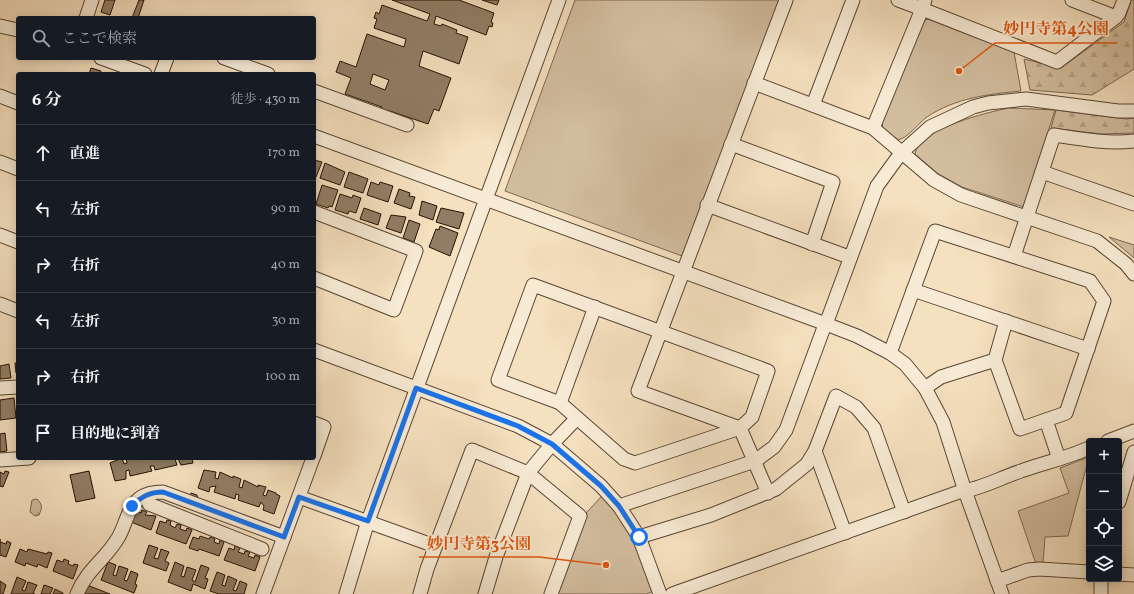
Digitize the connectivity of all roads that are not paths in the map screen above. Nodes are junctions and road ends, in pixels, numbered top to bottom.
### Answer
1 (92, 0) edge
2 (559, 0) edge
3 (786, 0) edge
4 (853, 0) edge
5 (898, 0) edge
6 (1072, 0) edge
7 (1124, 0) edge
8 (923, 4) edge
9 (87, 16) edge
10 (1116, 17) junction
11 (0, 26) edge
12 (16, 30) edge
13 (106, 60) edge
14 (166, 60) edge
15 (230, 60) edge
16 (140, 72) edge
17 (162, 72) edge
18 (262, 72) edge
19 (754, 83) junction
20 (316, 92) edge
21 (0, 96) edge
22 (16, 102) edge
23 (813, 105) junction
24 (1134, 111) edge
25 (408, 125) dead end
26 (873, 128) junction
27 (316, 137) edge
28 (1134, 140) edge
29 (731, 144) junction
30 (900, 152) junction
31 (0, 162) edge
32 (16, 168) edge
33 (1042, 172) junction
34 (486, 199) junction
35 (1134, 204) edge
36 (707, 205) junction
37 (316, 213) edge
38 (1028, 216) junction
39 (0, 235) edge
40 (16, 241) edge
41 (812, 244) junction
42 (1014, 256) junction
43 (849, 257) junction
44 (682, 271) junction
45 (1134, 274) edge
46 (316, 279) edge
47 (913, 290) junction
48 (0, 304) edge
49 (595, 307) junction
50 (16, 310) edge
51 (1006, 321) junction
52 (824, 327) junction
53 (660, 331) junction
54 (1088, 349) junction
55 (316, 351) edge
56 (890, 353) junction
57 (994, 360) junction
58 (16, 386) edge
59 (0, 388) edge
60 (416, 388) junction
61 (925, 388) junction
62 (560, 403) junction
63 (577, 418) junction
64 (1046, 420) junction
65 (316, 424) edge
66 (740, 428) junction
67 (1134, 431) edge
68 (1116, 438) edge
69 (552, 444) junction
70 (1086, 449) edge
71 (316, 451) edge
72 (815, 451) junction
73 (1134, 452) edge
74 (16, 459) edge
75 (0, 460) edge
76 (313, 460) edge
77 (1059, 460) junction
78 (754, 461) junction
79 (528, 473) junction
80 (965, 491) junction
81 (163, 492) junction
82 (1122, 492) edge
83 (768, 493) junction
84 (299, 497) junction
85 (619, 506) junction
86 (904, 512) junction
87 (238, 520) junction
88 (368, 521) junction
89 (845, 533) junction
90 (231, 537) junction
91 (284, 537) junction
92 (639, 537) junction
93 (436, 546) junction
94 (262, 549) dead end
95 (1086, 572) edge
96 (1122, 574) edge
97 (1134, 576) edge
98 (997, 581) junction
99 (1101, 582) edge
100 (76, 594) edge
101 (263, 594) edge
102 (346, 594) edge
103 (420, 594) edge
104 (485, 594) edge
105 (551, 594) edge
106 (660, 594) edge
107 (672, 594) edge
108 (1002, 594) edge
109 (1101, 594) edge

1 - 9 street
2 - 34 street
3 - 19 street
4 - 23 street
5 - 8 street
6 - 10 street
7 - 10 street
8 - 10 street
8 - 26 street
11 - 12 street
13 - 16 street
14 - 17 street
15 - 18 street
19 - 23 street
19 - 29 street
20 - 25 street
21 - 22 street
23 - 26 street
24 - 30 street
26 - 30 street
27 - 34 street
28 - 33 street
29 - 36 street
29 - 41 street
30 - 38 street
30 - 43 street
31 - 32 street
33 - 35 street
33 - 38 street
34 - 44 street
34 - 60 street
36 - 41 street
36 - 44 street
37 - 46 street
38 - 42 street
38 - 45 street
39 - 40 street
41 - 43 street
42 - 47 street
42 - 54 street
43 - 52 street
44 - 52 street
44 - 53 street
47 - 51 street
47 - 56 street
48 - 50 street
49 - 53 street
49 - 62 street
49 - 62 street
51 - 54 street
51 - 57 street
52 - 56 street
52 - 78 street
53 - 66 street
53 - 66 street
54 - 64 street
55 - 60 street
56 - 61 street
57 - 61 street
57 - 64 street
58 - 59 street
60 - 69 street
60 - 88 street
61 - 80 street
62 - 63 street
63 - 66 street
63 - 69 street
64 - 77 street
65 - 71 street
66 - 78 street
67 - 68 street
69 - 79 street
69 - 85 street
70 - 77 street
72 - 83 street
72 - 86 street
72 - 89 street
73 - 82 street
74 - 75 street
76 - 84 street
77 - 80 street
78 - 83 street
78 - 85 street
79 - 93 street
79 - 104 street
79 - 105 street
80 - 86 street
80 - 98 street
81 - 87 street
81 - 90 street
81 - 100 street
83 - 92 street
84 - 88 street
84 - 91 street
85 - 92 street
86 - 89 street
87 - 90 street
87 - 91 street
88 - 93 street
88 - 102 street
89 - 107 street
90 - 94 street
91 - 101 street
92 - 106 street
93 - 103 street
95 - 98 street
96 - 97 street
98 - 108 street
99 - 109 street

